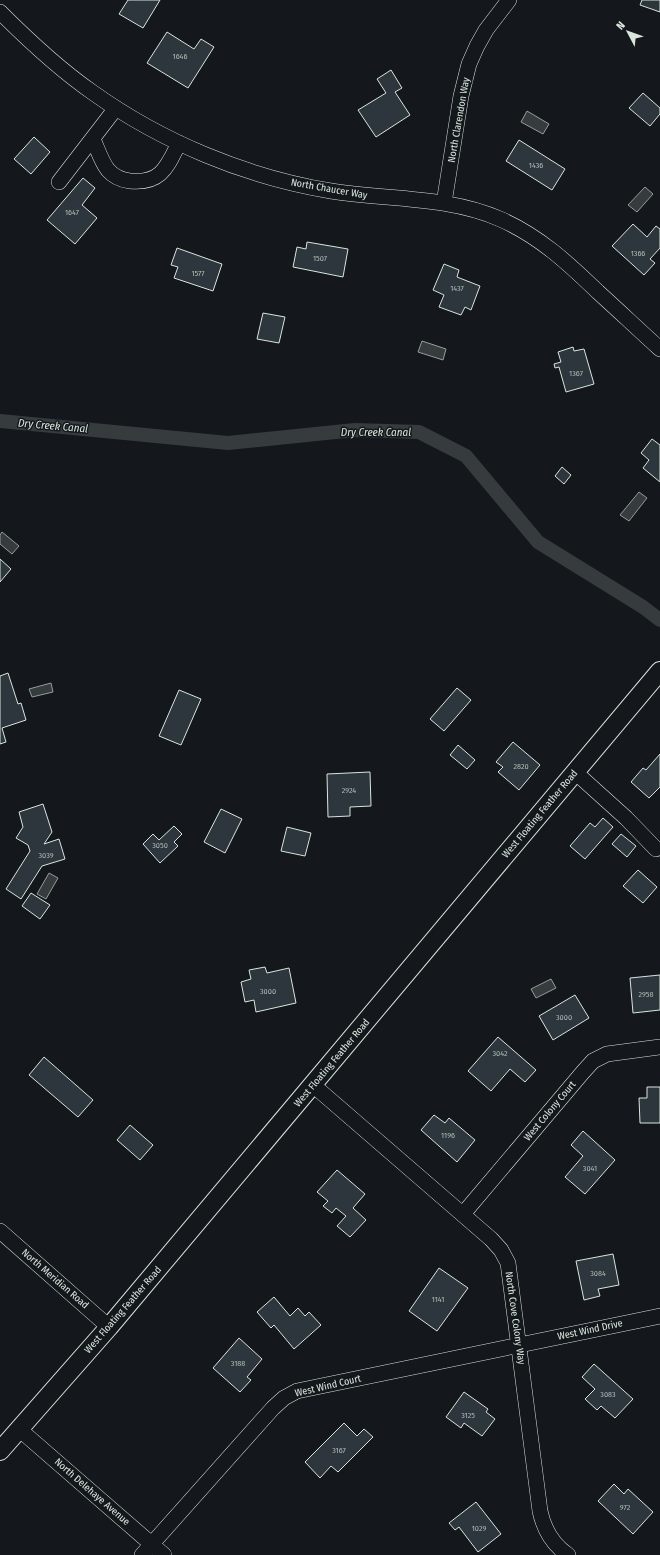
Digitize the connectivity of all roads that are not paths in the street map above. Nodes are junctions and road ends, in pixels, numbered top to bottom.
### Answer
1 (508, 0) edge
2 (0, 12) edge
3 (116, 108) junction
4 (93, 139) junction
5 (179, 143) junction
6 (59, 182) dead end
7 (444, 203) junction
8 (660, 349) edge
9 (660, 671) edge
10 (575, 772) junction
11 (656, 849) dead end
12 (660, 1047) edge
13 (313, 1085) junction
14 (463, 1214) junction
15 (0, 1231) edge
16 (660, 1316) edge
17 (109, 1327) junction
18 (519, 1345) junction
19 (19, 1429) junction
20 (0, 1451) edge
21 (147, 1550) edge
22 (164, 1555) edge
23 (568, 1555) edge

1 - 7 street, North Clarendon Way
2 - 3 street, North Chaucer Way
3 - 4 street
3 - 5 street, North Chaucer Way
4 - 5 street
4 - 6 street
5 - 7 street, North Chaucer Way
7 - 8 street, North Chaucer Way
9 - 10 main road, West Floating Feather Road
10 - 11 street
10 - 13 main road, West Floating Feather Road
12 - 14 street, West Colony Court
13 - 14 street, North Cove Colony Way
13 - 17 main road, West Floating Feather Road
14 - 18 street, North Cove Colony Way
15 - 17 street, North Meridian Road
16 - 18 street, West Wind Drive
17 - 19 main road, West Floating Feather Road
18 - 21 street, West Wind Court
18 - 23 street, North Cove Colony Way
19 - 20 main road, West Floating Feather Road
19 - 21 street, North Delehaye Avenue
21 - 22 street, North Delehaye Avenue

